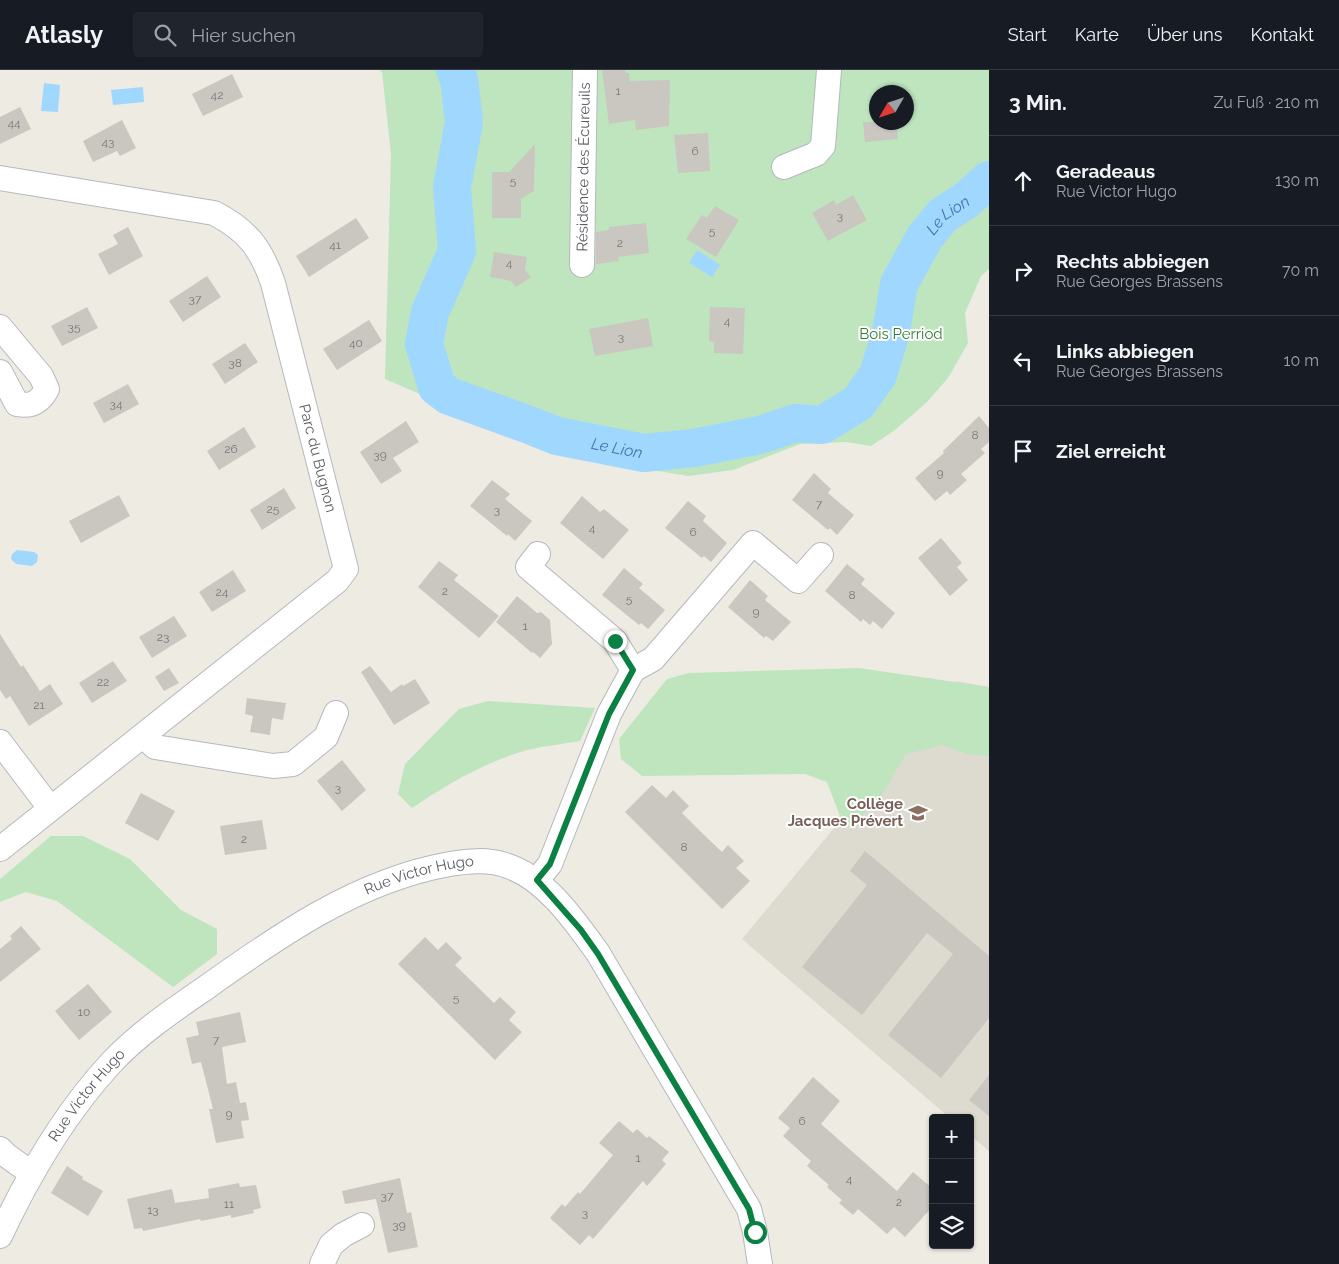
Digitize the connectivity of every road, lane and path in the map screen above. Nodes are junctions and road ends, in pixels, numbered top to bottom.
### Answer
1 (585, 70) edge
2 (829, 70) edge
3 (784, 167) dead end
4 (0, 178) edge
5 (582, 265) dead end
6 (0, 327) edge
7 (0, 372) edge
8 (538, 554) dead end
9 (821, 555) dead end
10 (633, 670) junction
11 (336, 713) dead end
12 (143, 736) junction
13 (0, 742) edge
14 (50, 808) junction
15 (0, 849) edge
16 (537, 880) junction
17 (0, 1149) edge
18 (31, 1173) junction
19 (362, 1225) dead end
20 (0, 1236) edge
21 (322, 1264) edge
22 (760, 1264) edge

1 - 5 street, Résidence des Écureuils
2 - 3 street
4 - 12 street, Parc du Bugnon
6 - 7 street
8 - 10 street
9 - 10 street
10 - 16 street
11 - 12 street
12 - 14 street, Parc du Bugnon
13 - 14 street
14 - 15 street, Parc du Bugnon
16 - 18 street, Rue Victor Hugo
16 - 22 street, Rue Victor Hugo
17 - 18 street
18 - 20 street, Rue Victor Hugo
19 - 21 street

